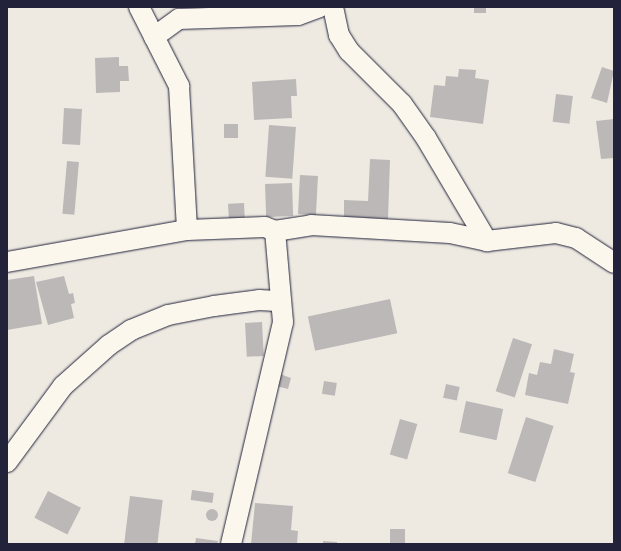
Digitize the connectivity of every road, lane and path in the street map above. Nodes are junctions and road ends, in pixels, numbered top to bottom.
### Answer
1 (139, 7) edge
2 (320, 7) edge
3 (333, 7) edge
4 (154, 37) junction
5 (187, 230) junction
6 (275, 231) junction
7 (487, 241) junction
8 (7, 262) edge
9 (614, 263) edge
10 (281, 301) junction
11 (7, 462) edge
12 (231, 544) edge

1 - 4 street
2 - 4 street
3 - 7 street
4 - 5 street
5 - 6 street
5 - 8 street
6 - 7 street
6 - 10 street
7 - 9 street
10 - 11 street
10 - 12 street

